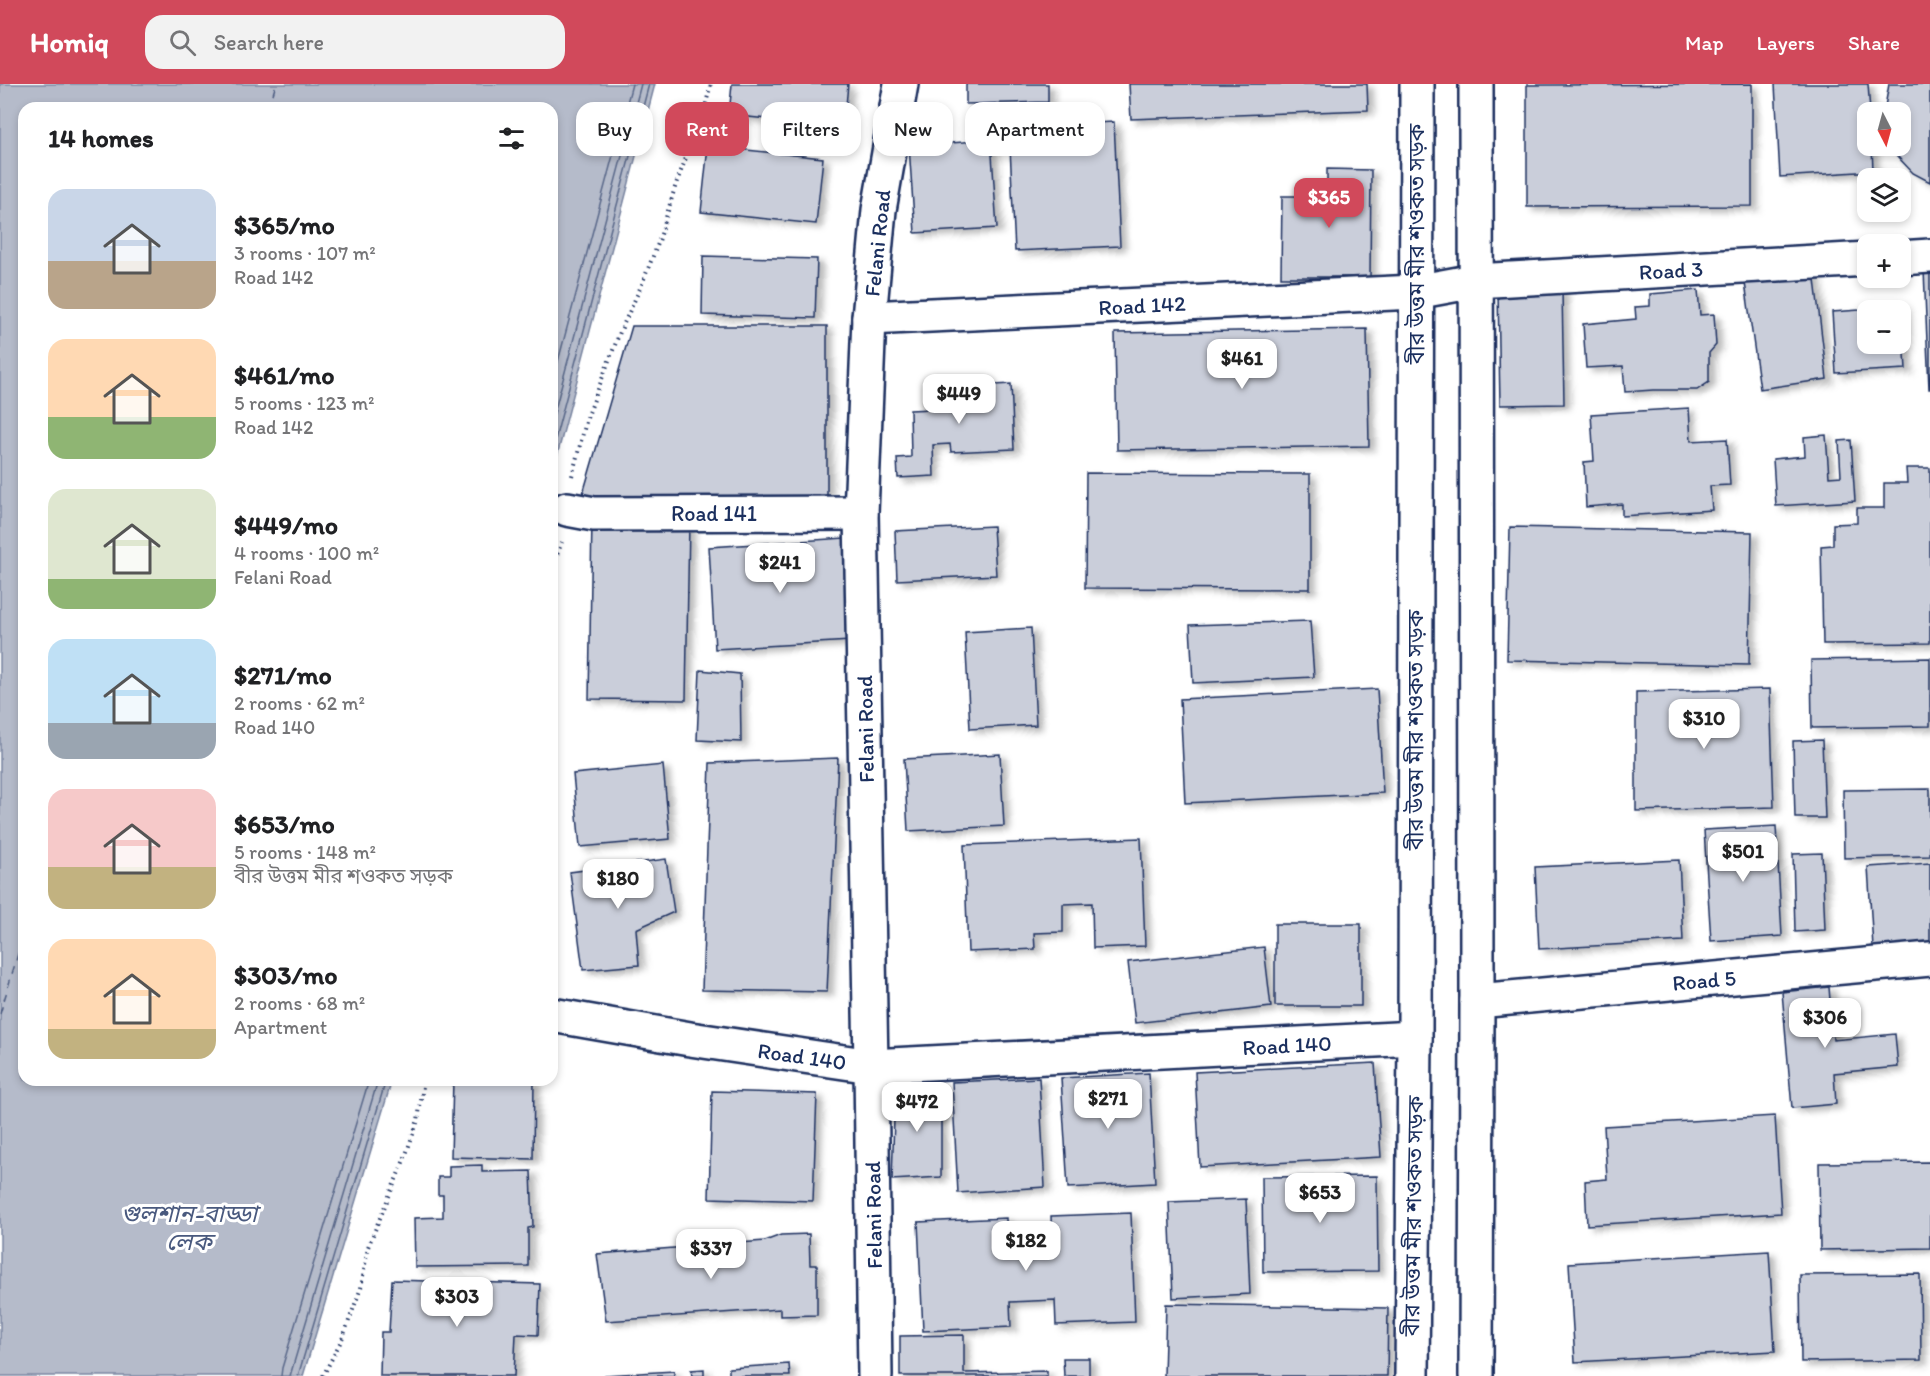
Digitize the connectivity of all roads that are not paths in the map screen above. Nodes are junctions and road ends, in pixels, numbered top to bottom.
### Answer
1 (901, 84) edge
2 (1417, 84) edge
3 (1476, 84) edge
4 (1930, 256) edge
5 (1911, 257) edge
6 (1857, 260) edge
7 (1475, 281) junction
8 (1415, 292) junction
9 (869, 318) junction
10 (567, 509) road end
11 (861, 513) junction
12 (1930, 959) edge
13 (1478, 1001) junction
14 (558, 1016) edge
15 (1414, 1038) junction
16 (871, 1066) junction
17 (875, 1376) edge
18 (1412, 1376) edge
19 (1476, 1376) edge

1 - 9 street, Felani Road
2 - 8 street, বীর উত্তম মীর শওকত সড়ক
3 - 7 street
4 - 5 street
6 - 7 street, Road 3
7 - 8 street, Road 3
7 - 13 street
8 - 9 street, Road 142
8 - 15 street, বীর উত্তম মীর শওকত সড়ক
9 - 11 street, Felani Road
10 - 11 street, Road 141
11 - 16 street, Felani Road
12 - 13 street, Road 5
13 - 19 street
14 - 16 street, Road 140
15 - 16 street, Road 140
15 - 18 street, বীর উত্তম মীর শওকত সড়ক
16 - 17 street, Felani Road

